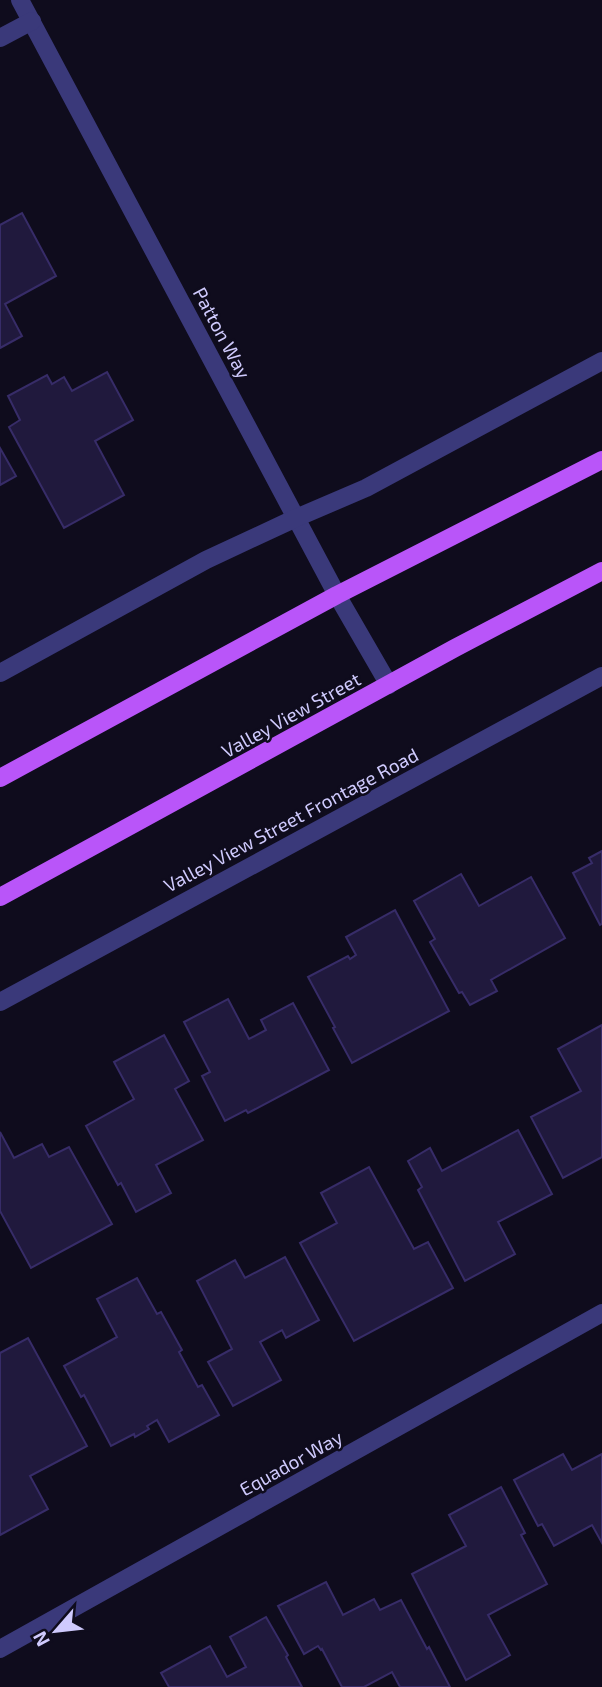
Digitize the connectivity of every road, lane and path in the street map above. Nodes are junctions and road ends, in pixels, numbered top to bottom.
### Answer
1 (20, 0) edge
2 (32, 21) junction
3 (0, 38) edge
4 (602, 361) edge
5 (602, 460) edge
6 (296, 517) junction
7 (602, 571) edge
8 (337, 595) junction
9 (0, 673) edge
10 (602, 676) edge
11 (389, 685) junction
12 (0, 778) edge
13 (0, 897) edge
14 (0, 1002) edge
15 (602, 1313) edge
16 (0, 1649) edge

1 - 2 street, Patton Way
2 - 3 street
2 - 6 street, Patton Way
4 - 6 street
5 - 8 main road
6 - 8 street, Patton Way
6 - 9 street
7 - 11 main road, Valley View Street
8 - 11 street, Patton Way
8 - 12 main road
10 - 14 street, Valley View Street Frontage Road
11 - 13 main road, Valley View Street
15 - 16 street, Equador Way

